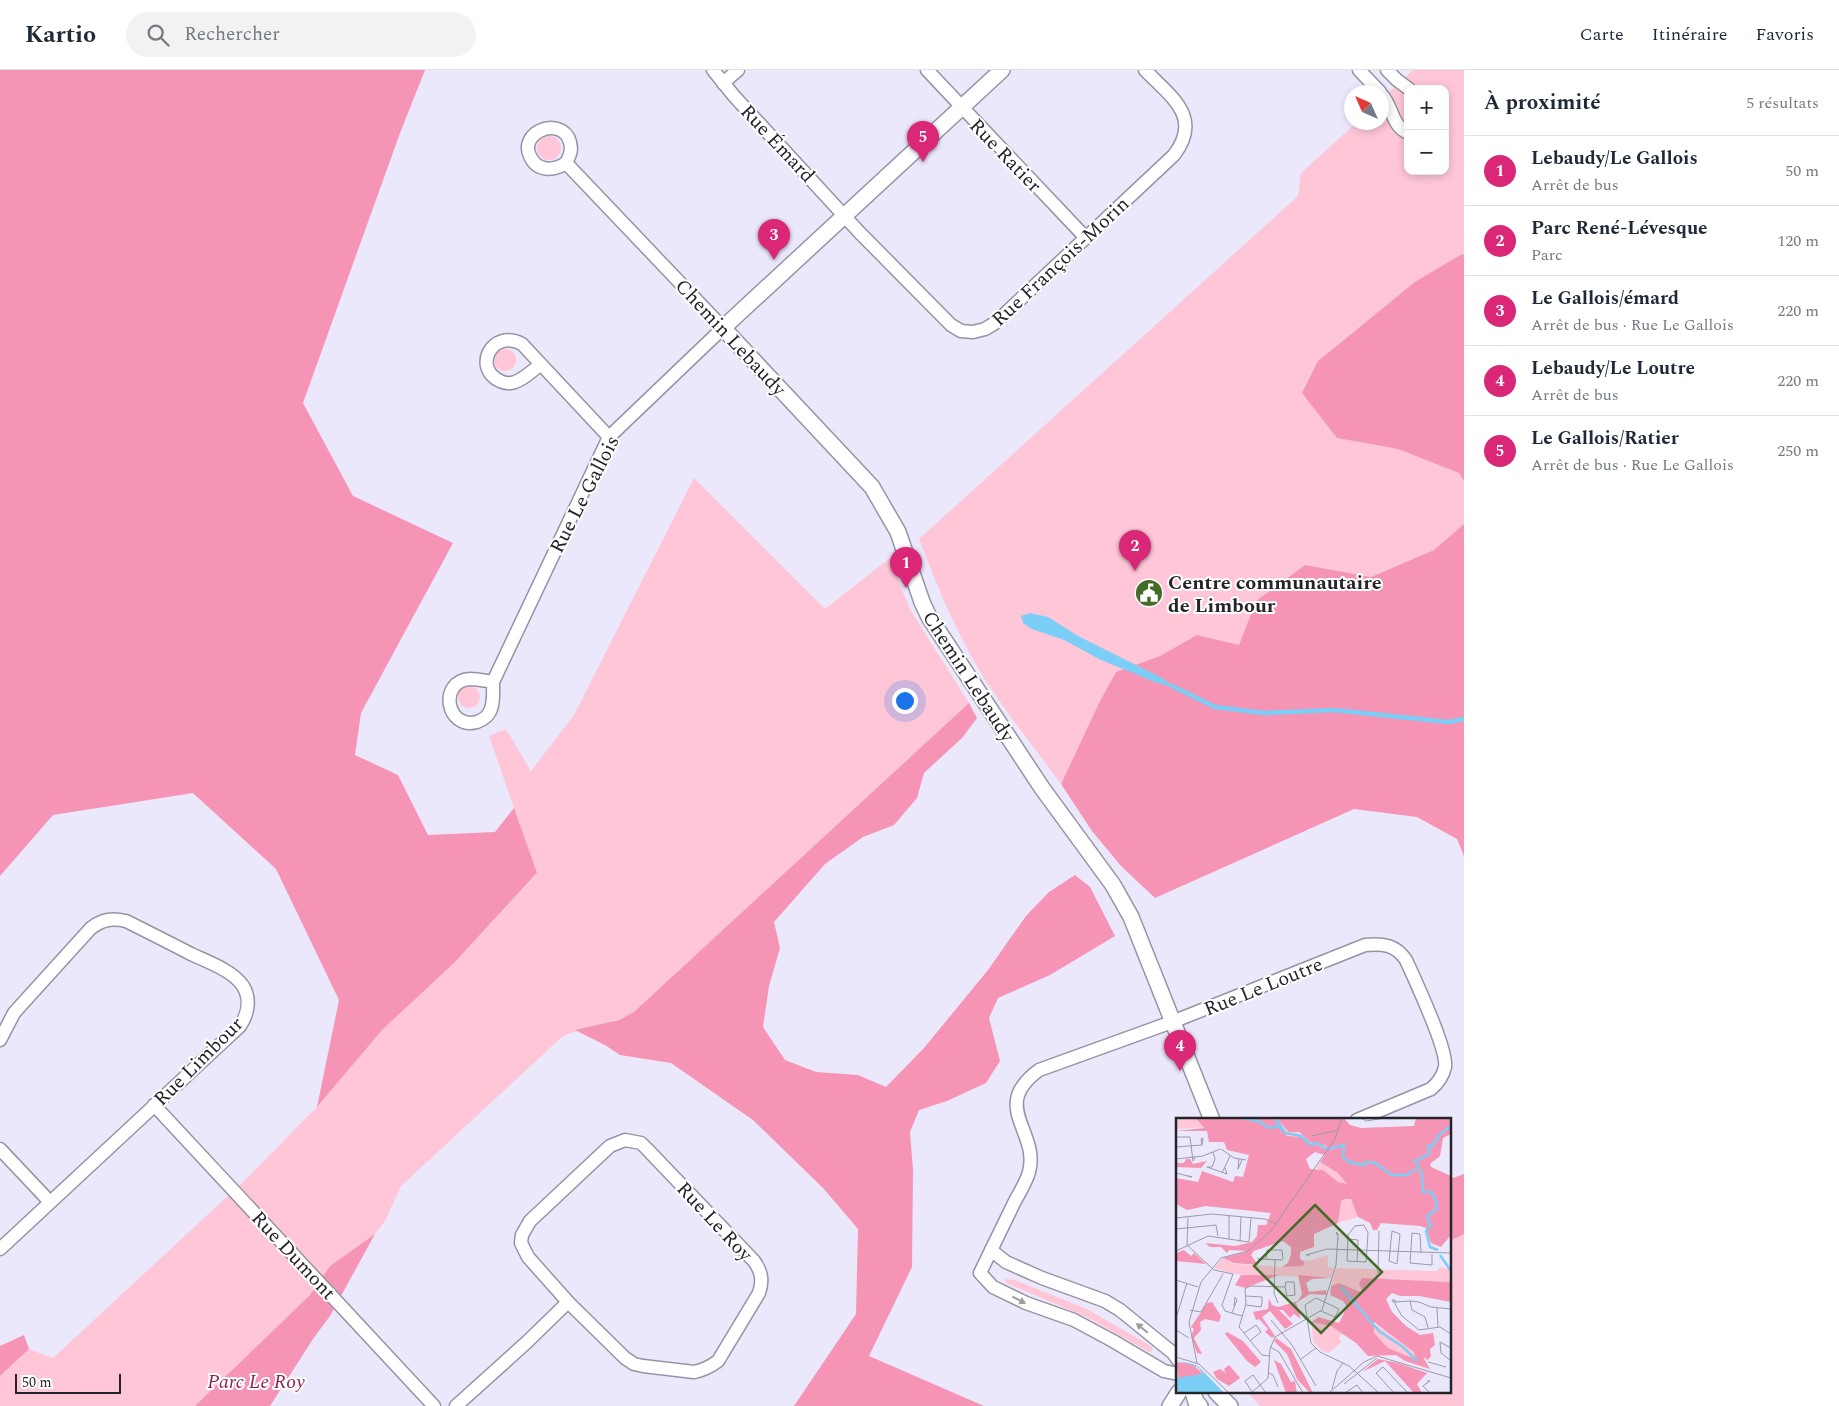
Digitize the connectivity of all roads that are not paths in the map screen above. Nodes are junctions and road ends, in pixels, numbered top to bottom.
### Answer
1 (713, 70) edge
2 (738, 70) edge
3 (927, 70) edge
4 (1002, 70) edge
5 (1145, 70) edge
6 (1358, 70) edge
7 (1387, 70) edge
8 (723, 84) junction
9 (1372, 85) edge
10 (1404, 85) edge
11 (1389, 107) edge
12 (961, 108) junction
13 (1404, 130) edge
14 (566, 163) dead end
15 (844, 215) junction
16 (1086, 238) junction
17 (723, 328) junction
18 (540, 365) dead end
19 (609, 437) junction
20 (493, 682) dead end
21 (1172, 1022) junction
22 (0, 1040) edge
23 (154, 1105) junction
24 (1211, 1118) edge
25 (1362, 1118) edge
26 (0, 1149) edge
27 (50, 1202) junction
28 (0, 1249) edge
29 (991, 1250) junction
30 (568, 1302) junction
31 (1176, 1357) edge
32 (1176, 1374) edge
33 (1178, 1394) edge
34 (1194, 1394) edge
35 (1218, 1394) edge
36 (434, 1406) edge
37 (456, 1406) edge
38 (1170, 1406) edge
39 (1200, 1406) edge
40 (1230, 1406) edge

1 - 8 street, Rue Émard
2 - 8 street
3 - 12 street, Rue Ratier
4 - 12 street, Rue Le Gallois
5 - 16 street, Rue François-Morin
6 - 9 street
7 - 10 street
8 - 15 street, Rue Émard
11 - 13 street
12 - 15 street, Rue Le Gallois
12 - 16 street, Rue Ratier
14 - 17 street, Chemin Lebaudy
15 - 16 street, Rue François-Morin
15 - 17 street, Rue Le Gallois
17 - 19 street, Rue Le Gallois
17 - 21 street, Chemin Lebaudy
18 - 19 street
19 - 20 street, Rue Le Gallois
21 - 24 street, Chemin Lebaudy
21 - 25 street, Rue Le Loutre
21 - 29 street, Rue Le Loutre
22 - 23 street, Rue Limbour
23 - 27 street, Rue Limbour
23 - 36 street, Rue Dumont
26 - 27 street
27 - 28 street, Rue Limbour
31 -> 29 street
29 -> 32 street, Rue Le Loutre
30 - 30 street, Rue Le Roy
30 - 37 street
33 - 38 street
34 - 39 street
35 - 40 street

